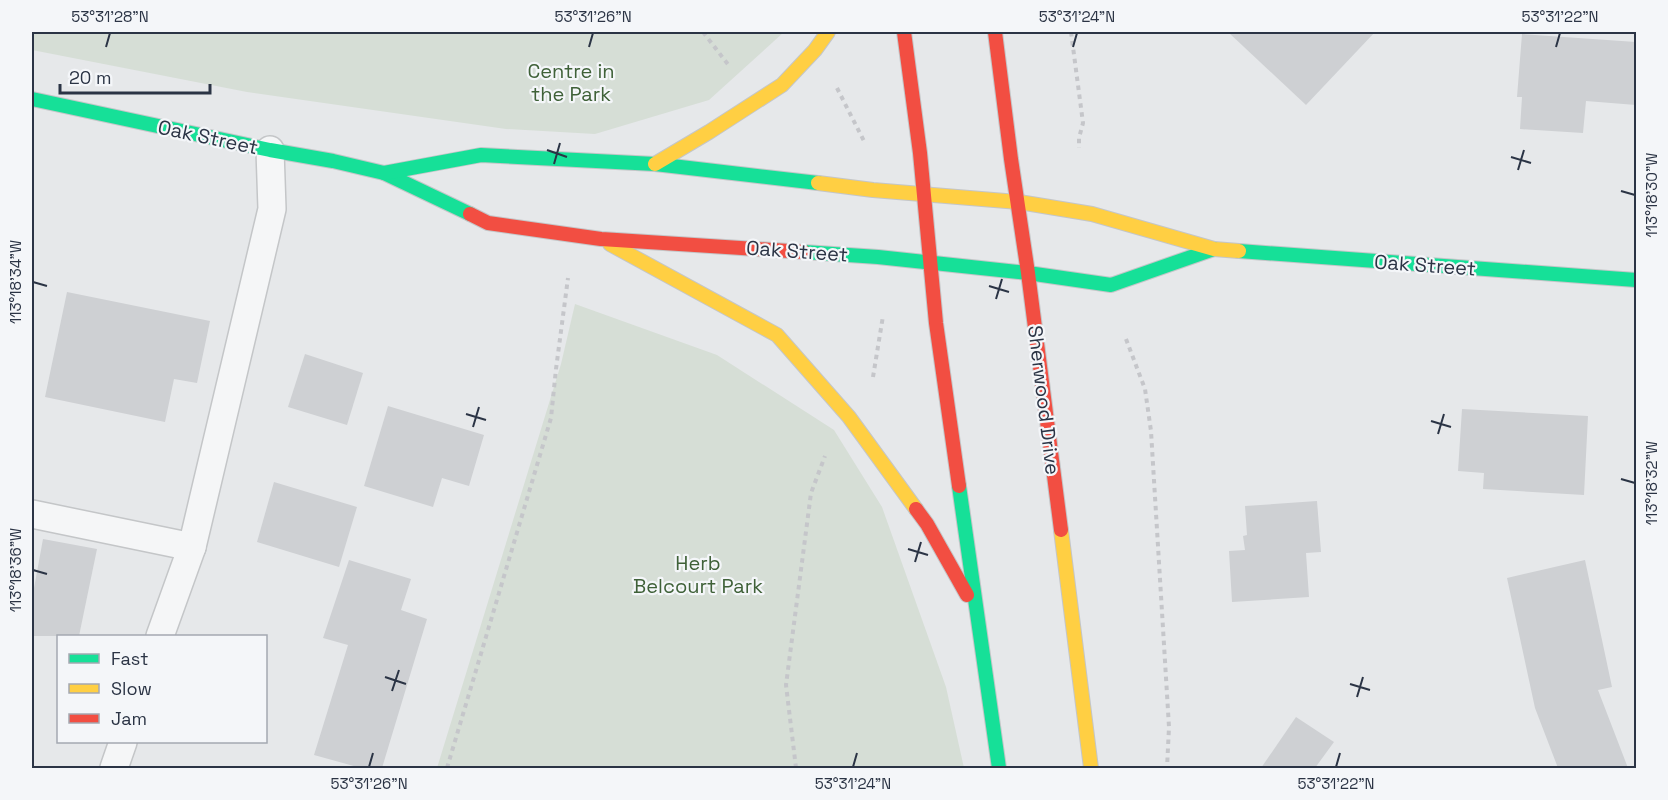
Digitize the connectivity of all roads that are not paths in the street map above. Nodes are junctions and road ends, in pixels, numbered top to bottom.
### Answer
1 (828, 32) edge
2 (904, 32) edge
3 (995, 32) edge
4 (32, 99) edge
5 (270, 150) junction
6 (655, 165) junction
7 (384, 173) junction
8 (923, 193) junction
9 (1019, 202) junction
10 (601, 239) junction
11 (1214, 249) junction
12 (930, 262) junction
13 (1028, 273) junction
14 (1636, 280) edge
15 (32, 514) edge
16 (192, 547) junction
17 (976, 612) junction
18 (160, 635) edge
19 (122, 743) edge
20 (114, 768) edge
21 (999, 768) edge
22 (1091, 768) edge

1 - 6 street
2 - 8 street
3 - 9 street, Sherwood Drive
4 - 5 street, Oak Street
5 - 7 street, Oak Street
5 - 16 lane
6 - 7 street, Oak Street
6 - 8 street, Oak Street
7 - 10 street, Oak Street
8 - 9 street, Oak Street
8 - 12 street
9 - 11 street, Oak Street
9 - 13 street, Sherwood Drive
10 - 12 street, Oak Street
10 - 17 street
11 - 13 street, Oak Street
11 - 14 street, Oak Street
12 - 13 street, Oak Street
12 - 17 street
13 - 22 street, Sherwood Drive
15 - 16 lane
16 - 18 lane
17 - 21 street
19 - 20 lane

